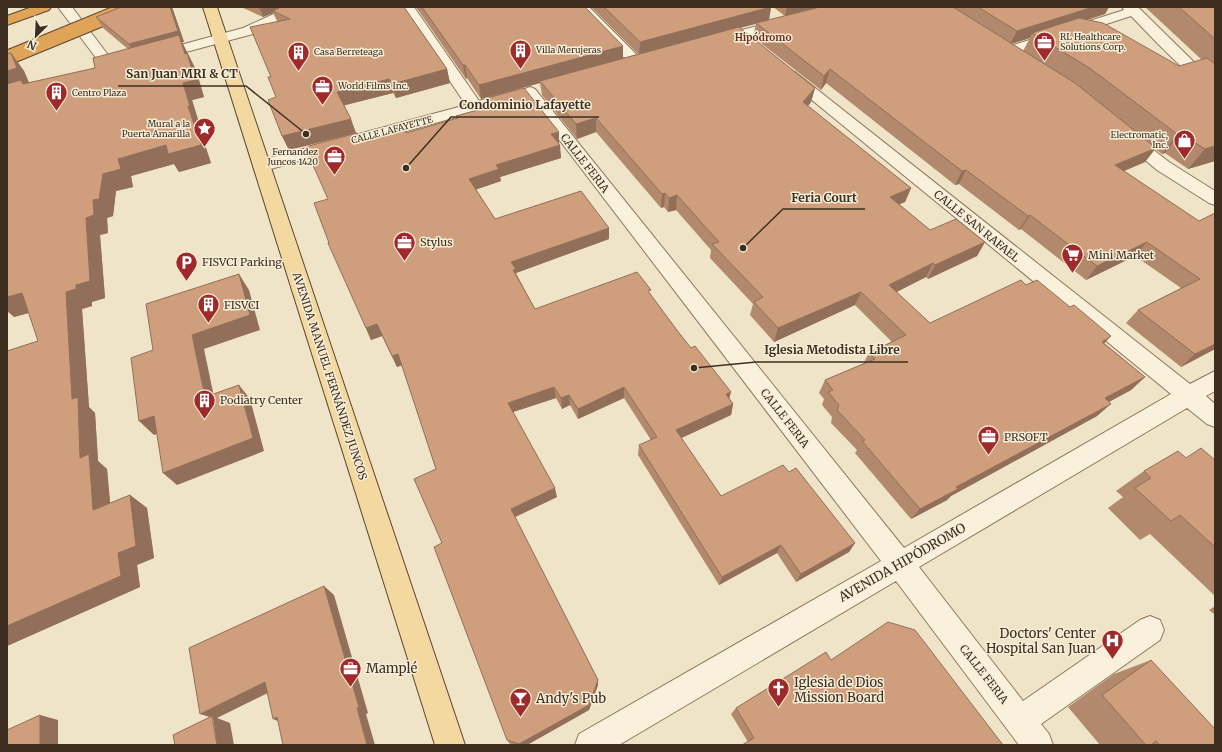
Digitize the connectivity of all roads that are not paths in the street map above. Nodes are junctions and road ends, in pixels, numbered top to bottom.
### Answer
1 (20, 7) edge
2 (44, 7) edge
3 (64, 7) edge
4 (105, 7) edge
5 (131, 7) edge
6 (210, 7) edge
7 (300, 7) edge
8 (407, 7) edge
9 (582, 7) edge
10 (1132, 9) edge
11 (7, 12) edge
12 (785, 20) edge
13 (7, 22) edge
14 (739, 34) junction
15 (221, 39) junction
16 (703, 45) edge
17 (7, 46) edge
18 (758, 49) edge
19 (7, 58) edge
20 (652, 59) edge
21 (1022, 59) edge
22 (140, 60) edge
23 (637, 63) junction
24 (125, 64) edge
25 (776, 64) edge
26 (110, 67) junction
27 (622, 67) edge
28 (96, 72) edge
29 (1215, 86) edge
30 (537, 90) joint
31 (475, 107) junction
32 (1115, 127) edge
33 (261, 166) junction
34 (1215, 199) edge
35 (1215, 380) edge
36 (1188, 395) junction
37 (1215, 417) edge
38 (899, 564) junction
39 (1150, 630) dead end
40 (1020, 721) junction
41 (450, 745) edge
42 (590, 745) edge
43 (1038, 745) edge

1 - 11 highway
2 - 13 highway
3 - 26 street
4 - 17 highway
5 - 19 highway, bridge
6 - 15 main road, AVENIDA MANUEL FERNÁNDEZ JUNCOS
7 - 15 street
8 - 31 street
9 - 23 street
10 - 21 street
10 - 29 street
12 - 14 street
14 - 16 street
14 - 18 street
15 - 22 street
15 - 33 main road, AVENIDA MANUEL FERNÁNDEZ JUNCOS
20 - 23 street
23 - 27 street
24 - 26 street
25 - 36 street, CALLE SAN RAFAEL
26 - 28 street
30 - 31 street, CALLE LAFAYETTE
30 - 38 street, CALLE FERIA
31 - 33 street, CALLE LAFAYETTE
32 - 34 street
33 - 41 main road, AVENIDA MANUEL FERNÁNDEZ JUNCOS
35 - 36 street, AVENIDA HIPÓDROMO
36 - 37 street, CALLE SAN RAFAEL
36 - 38 street, AVENIDA HIPÓDROMO
38 - 40 street, CALLE FERIA
38 - 42 street, AVENIDA HIPÓDROMO
39 - 40 street
40 - 43 street, CALLE FERIA

